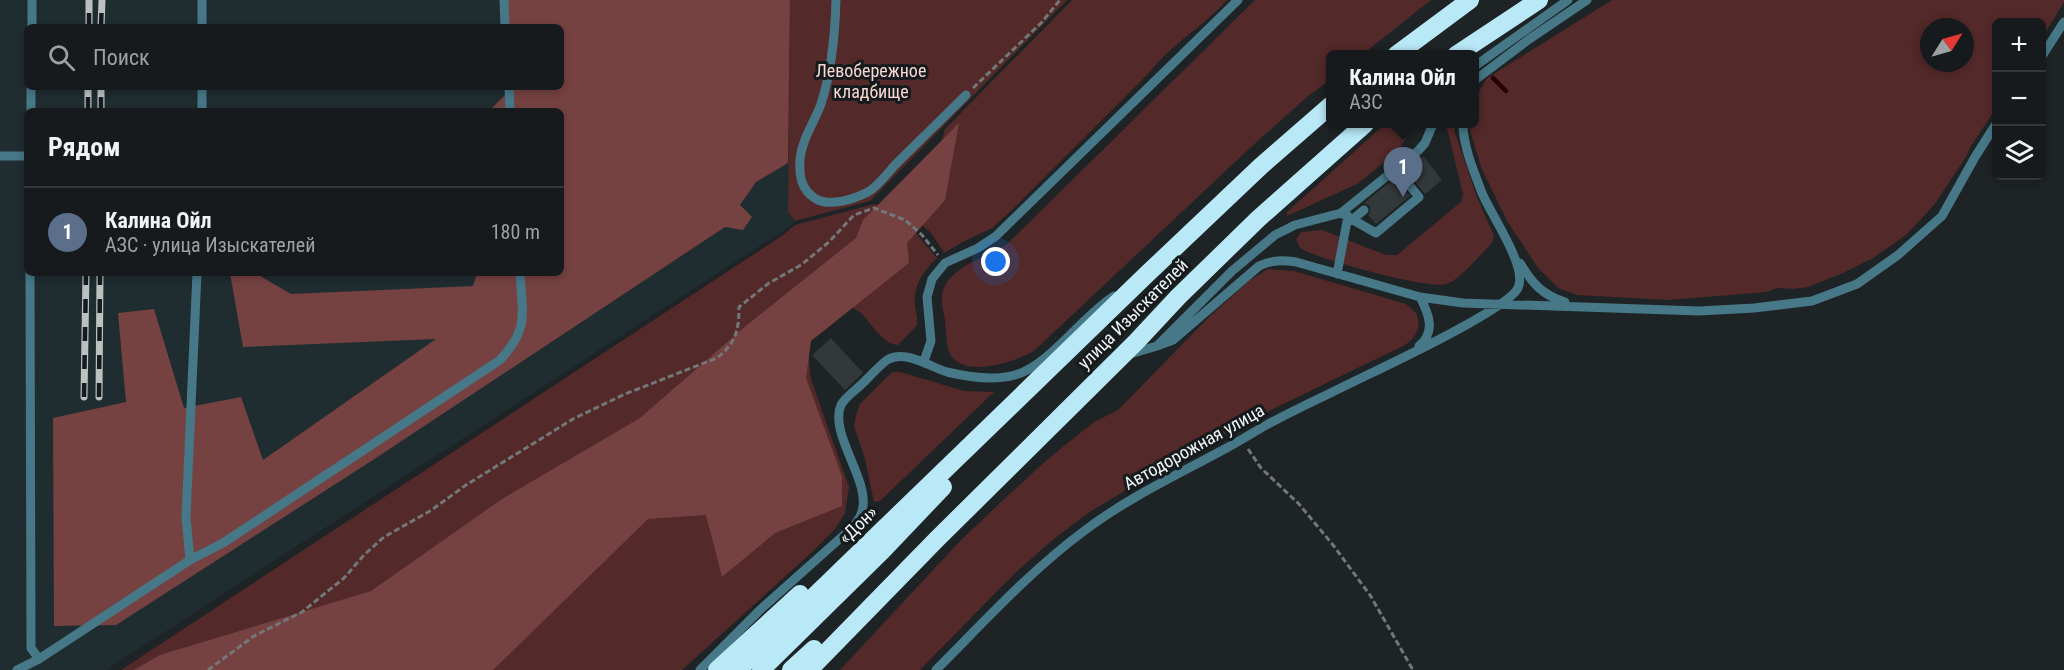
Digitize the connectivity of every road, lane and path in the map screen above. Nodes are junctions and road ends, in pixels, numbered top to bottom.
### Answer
1 (32, 0) edge
2 (202, 0) edge
3 (504, 0) edge
4 (836, 0) edge
5 (1060, 0) edge
6 (1238, 0) edge
7 (1470, 0) edge
8 (1539, 0) edge
9 (1568, 0) edge
10 (1587, 0) edge
11 (2064, 22) edge
12 (32, 24) edge
13 (202, 24) edge
14 (506, 24) edge
15 (1401, 50) edge
16 (1462, 50) edge
17 (2046, 50) edge
18 (1479, 63) edge
19 (1479, 77) edge
20 (31, 90) edge
21 (202, 90) edge
22 (509, 90) edge
23 (966, 95) joint
24 (31, 108) edge
25 (202, 108) edge
26 (510, 108) edge
27 (1326, 109) edge
28 (1995, 126) edge
29 (1359, 128) edge
30 (1431, 128) edge
31 (1464, 128) edge
32 (0, 156) edge
33 (24, 156) edge
34 (1396, 169) junction
35 (1364, 210) dead end
36 (1347, 216) junction
37 (1511, 248) junction
38 (945, 263) junction
39 (1337, 274) junction
40 (1146, 275) junction
41 (30, 276) edge
42 (197, 276) edge
43 (520, 276) edge
44 (1419, 297) junction
45 (1503, 303) junction
46 (1591, 306) junction
47 (1157, 346) junction
48 (1410, 354) junction
49 (1122, 356) junction
50 (924, 361) junction
51 (1007, 409) junction
52 (1242, 441) junction
53 (937, 539) junction
54 (190, 560) junction
55 (39, 659) junction
56 (17, 670) edge
57 (208, 670) edge
58 (700, 670) edge
59 (717, 670) edge
60 (738, 670) edge
61 (760, 670) edge
62 (791, 670) edge
63 (809, 670) edge
64 (936, 670) edge
65 (1413, 670) edge

1 - 12 lane
2 - 13 lane
3 - 14 lane
4 - 23 lane
5 - 23 path
6 - 38 lane
7 - 15 highway
8 - 16 highway
9 - 18 lane
10 - 19 lane
11 - 17 lane
20 - 24 lane
21 - 25 lane
22 - 26 lane
27 - 40 highway, улица Изыскателей
28 - 46 lane
29 - 49 highway, улица Изыскателей
30 - 34 lane
31 - 37 lane
32 - 33 lane
34 - 36 lane
34 - 36 lane
35 - 36 lane
36 - 39 lane
36 - 47 lane
37 - 45 lane
37 - 46 lane
38 - 50 lane
38 - 57 path
39 - 44 lane
39 - 47 lane
40 - 50 lane
40 - 51 highway, улица Изыскателей
41 - 55 lane
42 - 54 lane
43 - 54 lane
44 - 45 lane
44 - 48 lane
45 - 46 lane
45 - 48 lane, Автодорожная улица
47 - 49 lane
48 - 52 lane, Автодорожная улица
49 - 53 highway, улица Изыскателей
50 - 58 lane
51 - 59 highway
51 - 60 highway, «Дон»
51 - 61 highway
52 - 64 lane, Автодорожная улица
52 - 65 path
53 - 62 highway
53 - 63 highway
54 - 55 lane
55 - 56 lane

